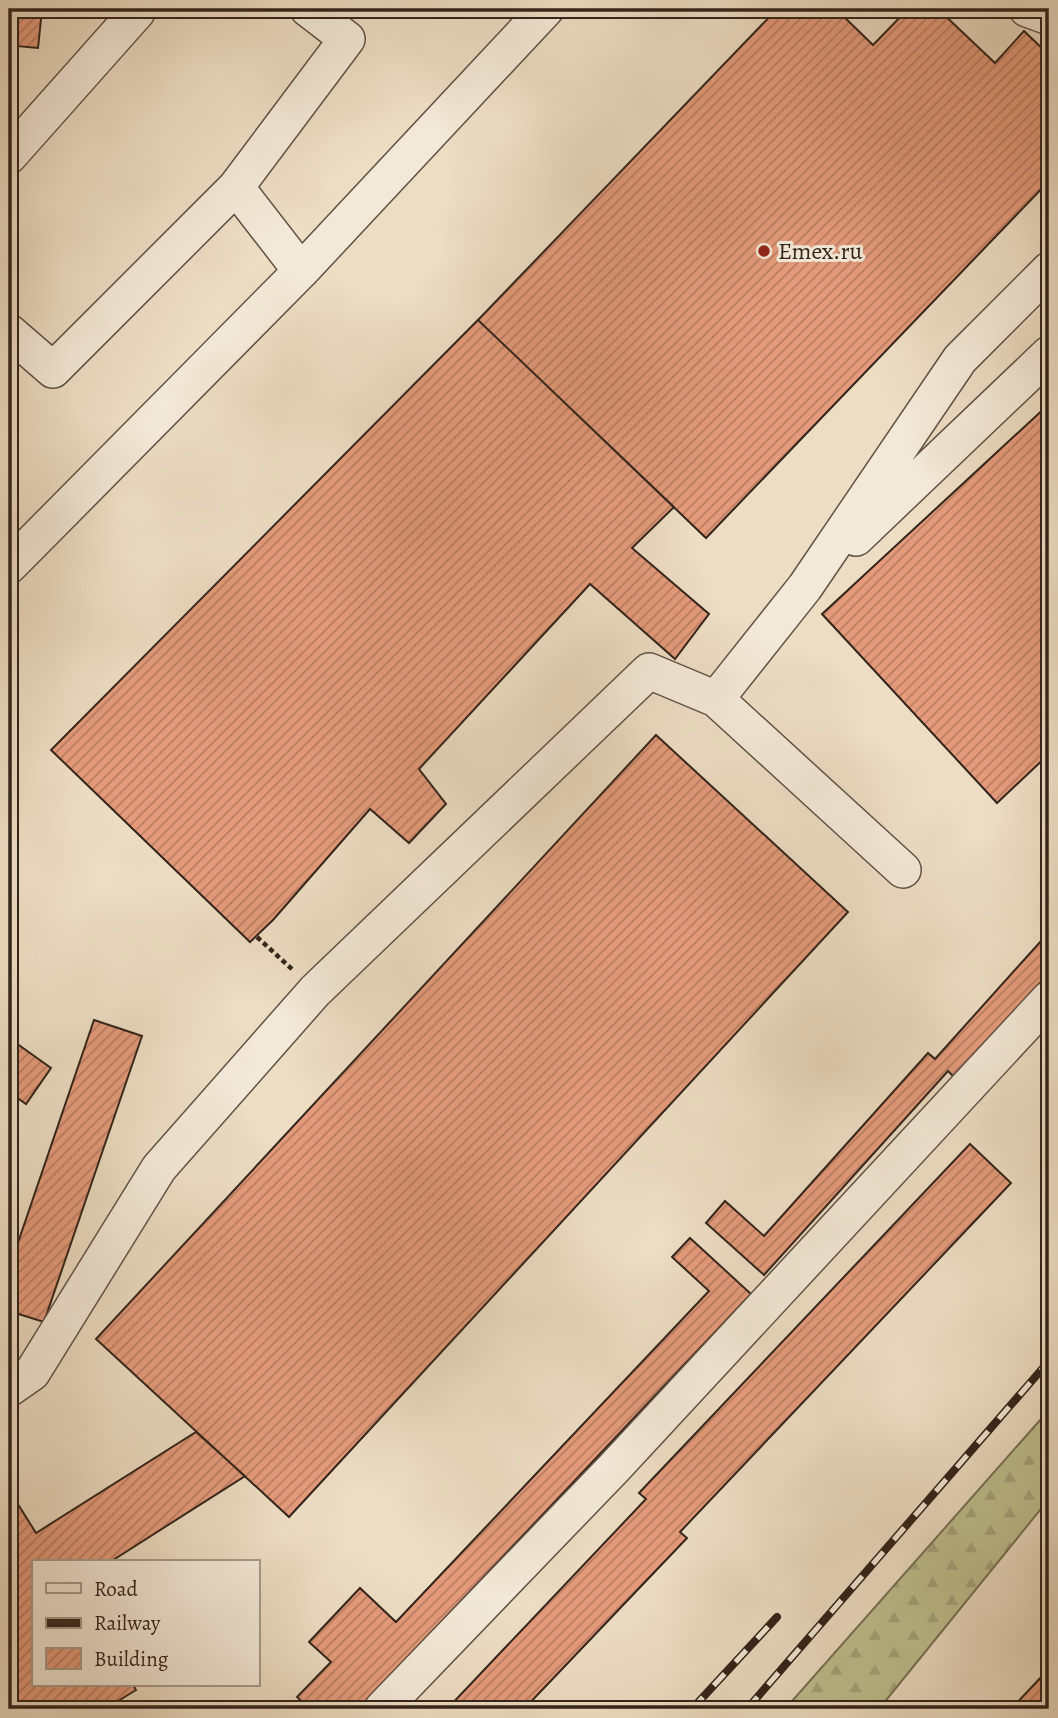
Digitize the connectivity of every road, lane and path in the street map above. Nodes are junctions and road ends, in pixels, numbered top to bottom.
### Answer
1 (308, 9) edge
2 (546, 9) edge
3 (1027, 9) edge
4 (137, 12) dead end
5 (1049, 17) edge
6 (9, 156) edge
7 (236, 187) junction
8 (1049, 270) edge
9 (302, 271) junction
10 (9, 331) edge
11 (1049, 354) edge
12 (9, 566) edge
13 (805, 587) junction
14 (716, 699) junction
15 (903, 870) dead end
16 (257, 937) dead end
17 (296, 973) dead end
18 (1049, 999) edge
19 (9, 1389) edge
20 (382, 1709) edge

1 - 7 lane
2 - 9 lane
3 - 5 lane
4 - 6 lane
7 - 9 lane
7 - 10 lane
8 - 13 lane
9 - 12 lane
11 - 13 lane
13 - 14 lane
14 - 15 lane
14 - 19 lane
16 - 17 path
18 - 20 lane

